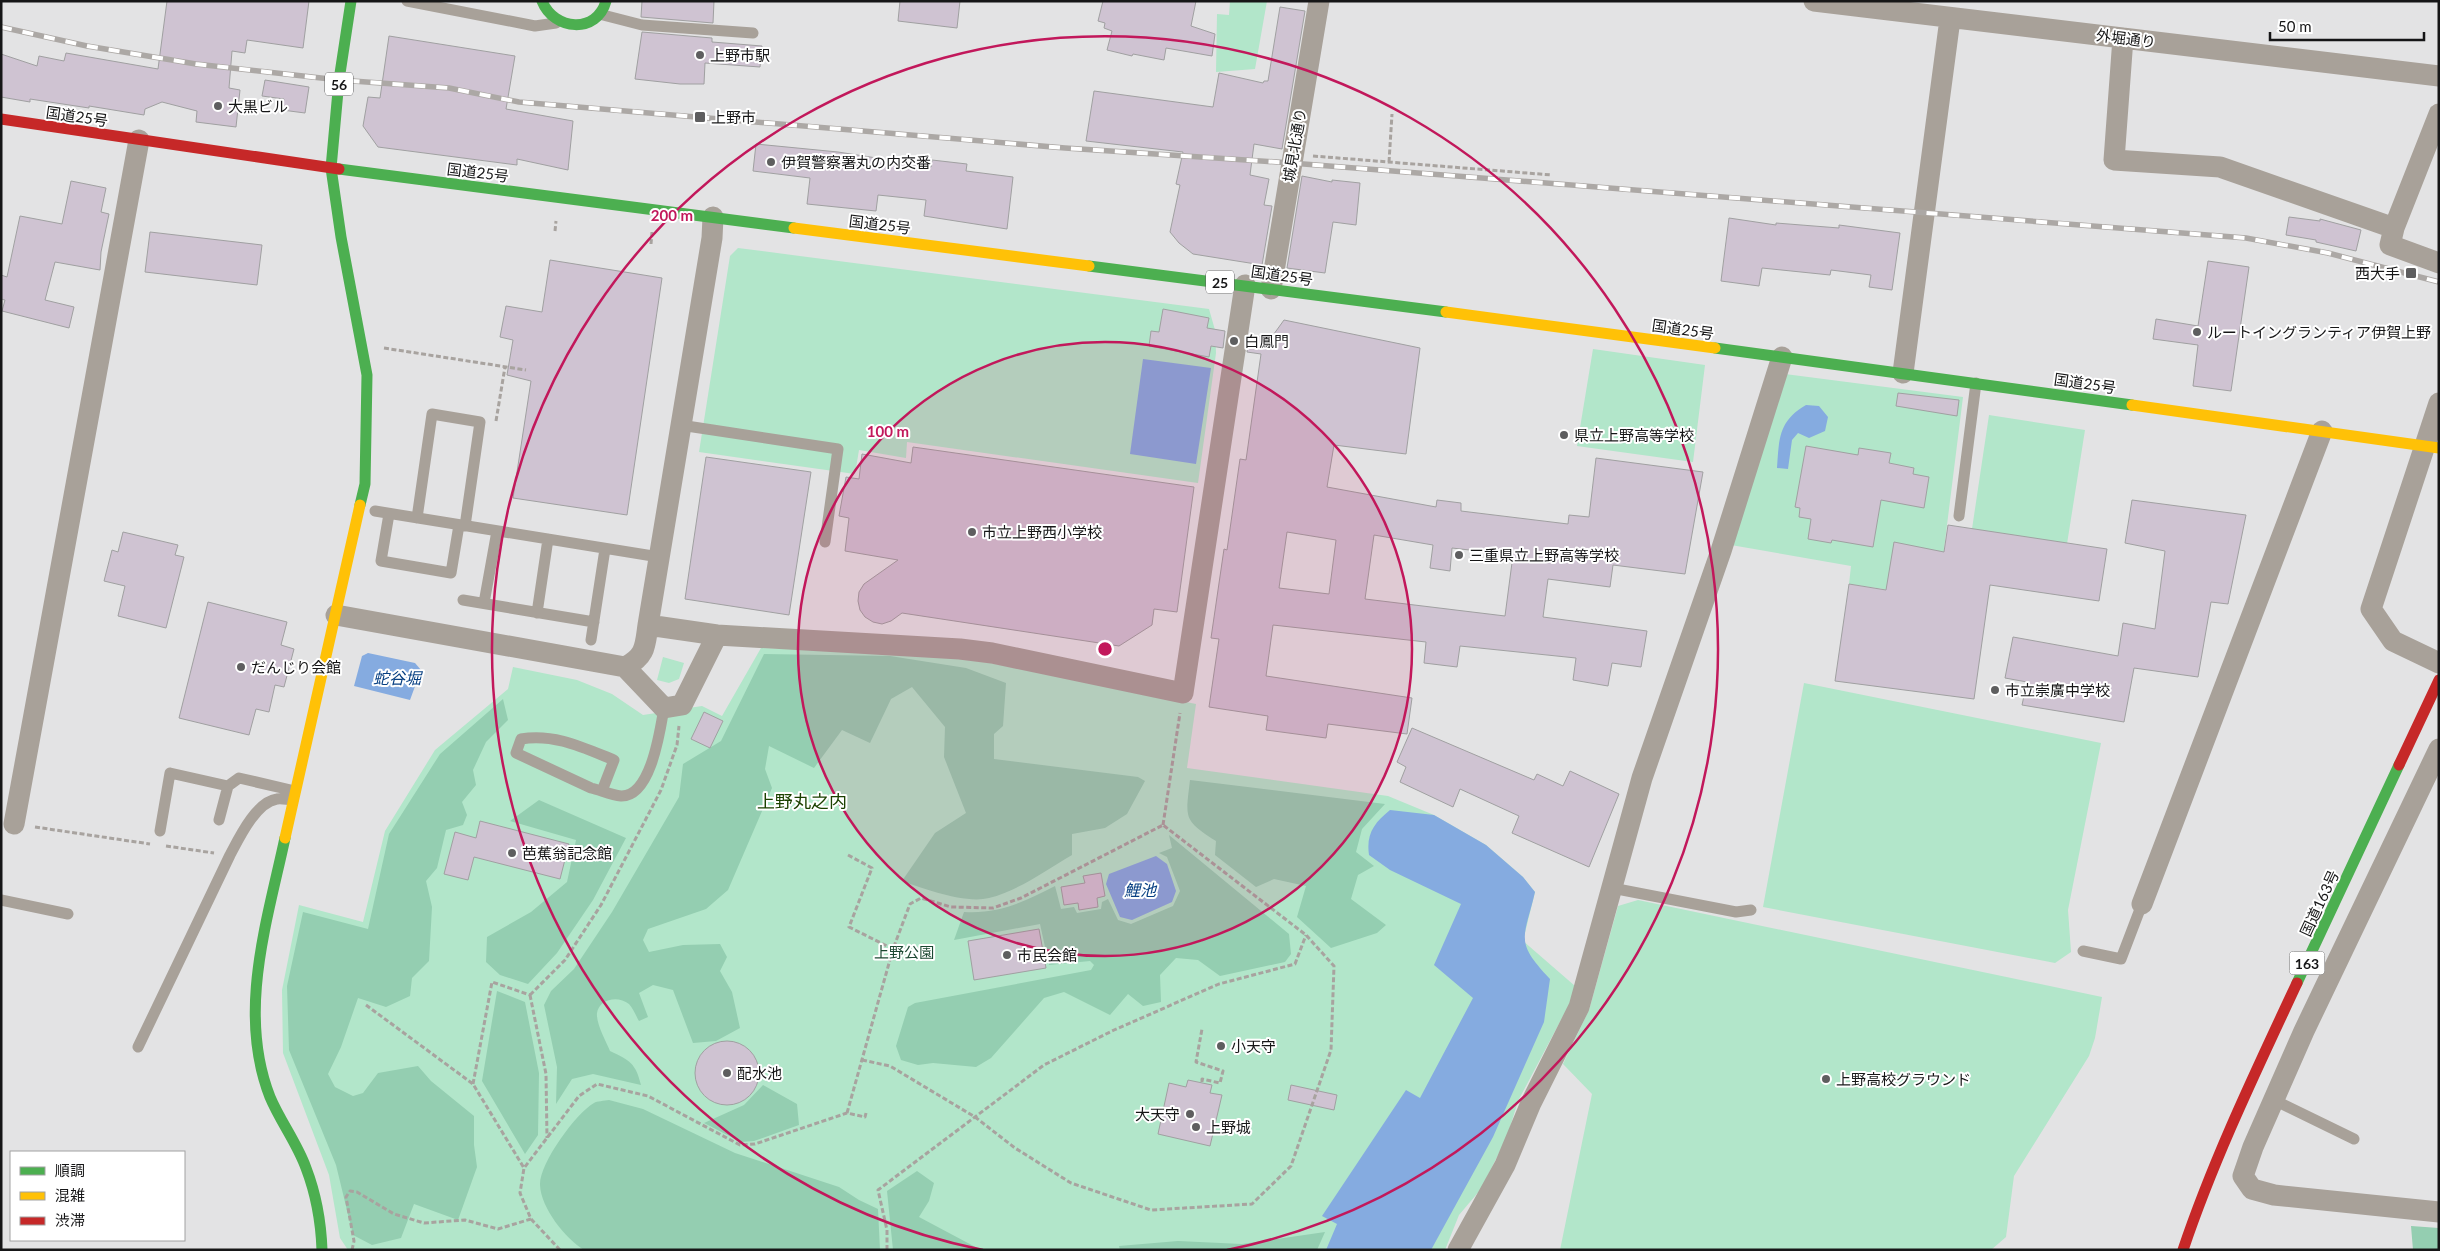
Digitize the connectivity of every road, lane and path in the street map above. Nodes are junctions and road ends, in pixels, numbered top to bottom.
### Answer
1 (350, 1) edge
2 (407, 1) edge
3 (542, 1) edge
4 (606, 1) edge
5 (1319, 1) edge
6 (1814, 1) edge
7 (1902, 7) edge
8 (603, 15) junction
9 (1950, 19) junction
10 (560, 21) junction
11 (753, 33) dead end
12 (2124, 38) junction
13 (2439, 76) edge
14 (1392, 114) dead end
15 (2439, 114) edge
16 (1, 120) edge
17 (139, 140) junction
18 (1292, 155) junction
19 (1389, 162) junction
20 (331, 168) junction
21 (1552, 175) dead end
22 (556, 217) dead end
23 (714, 217) junction
24 (2394, 228) junction
25 (653, 230) dead end
26 (555, 231) dead end
27 (651, 244) dead end
28 (2439, 263) edge
29 (1245, 285) junction
30 (1271, 288) junction
31 (378, 347) dead end
32 (1782, 358) junction
33 (505, 367) junction
34 (526, 370) dead end
35 (1903, 373) junction
36 (1976, 383) junction
37 (2439, 403) edge
38 (496, 424) dead end
39 (680, 425) junction
40 (2322, 431) junction
41 (2432, 448) edge
42 (375, 511) dead end
43 (389, 514) junction
44 (1959, 516) dead end
45 (417, 518) junction
46 (462, 526) junction
47 (496, 531) junction
48 (548, 539) junction
49 (825, 542) dead end
50 (606, 549) junction
51 (660, 556) junction
52 (463, 600) dead end
53 (484, 604) junction
54 (537, 613) junction
55 (336, 615) junction
56 (594, 622) junction
57 (648, 625) junction
58 (717, 635) junction
59 (591, 640) dead end
60 (2439, 663) edge
61 (625, 667) junction
62 (2439, 680) edge
63 (1183, 693) junction
64 (673, 707) junction
65 (2439, 749) edge
66 (228, 786) junction
67 (602, 791) junction
68 (294, 796) junction
69 (219, 820) dead end
70 (14, 824) joint
71 (1164, 825) junction
72 (160, 831) dead end
73 (151, 844) dead end
74 (161, 845) dead end
75 (230, 855) junction
76 (848, 855) dead end
77 (1612, 888) junction
78 (1, 900) edge
79 (2142, 904) joint
80 (1751, 910) dead end
81 (68, 914) dead end
82 (1306, 935) junction
83 (893, 949) junction
84 (2083, 951) dead end
85 (530, 995) junction
86 (366, 1005) dead end
87 (1202, 1029) dead end
88 (138, 1047) dead end
89 (862, 1060) junction
90 (1202, 1082) dead end
91 (473, 1084) junction
92 (2274, 1100) junction
93 (847, 1113) junction
94 (866, 1113) dead end
95 (975, 1117) junction
96 (547, 1139) junction
97 (2354, 1139) dead end
98 (524, 1168) junction
99 (2439, 1212) edge
100 (531, 1219) junction
101 (322, 1250) edge
102 (352, 1250) edge
103 (560, 1250) edge
104 (888, 1250) edge
105 (1458, 1250) edge
106 (2184, 1250) edge

1 - 20 main road, 56
2 - 10 lane
3 - 10 main road
4 - 8 main road
5 - 18 street, 城見北通り
6 - 7 street, 外堀通り
7 - 9 street, 外堀通り
8 - 10 main road
8 - 11 lane
9 - 12 street, 外堀通り
9 - 35 street
12 - 13 street, 外堀通り
12 - 24 street
14 - 19 path
15 - 24 street
16 - 17 main road, 国道25号 / 25
17 - 20 main road, 国道25号 / 25
17 - 70 street
18 - 19 path
18 - 30 street, 城見北通り
19 - 21 path
20 - 23 main road, 国道25号 / 25
20 - 55 main road
22 - 26 path
23 - 29 main road, 国道25号 / 25
23 - 39 street
24 - 28 street
25 - 27 path
29 - 30 main road, 国道25号 / 25
29 - 63 street
30 - 32 main road, 国道25号 / 25
31 - 33 path
32 - 35 main road, 国道25号 / 25
32 - 77 street
33 - 34 path
33 - 38 path
35 - 36 main road, 国道25号 / 25
36 - 40 main road, 国道25号 / 25
36 - 44 lane
37 - 41 street
39 - 49 lane
39 - 51 street
40 - 41 main road, 国道25号 / 25
40 - 79 street
41 - 60 street
42 - 43 lane
43 - 45 lane
43 - 46 lane
45 - 46 lane
45 - 46 lane
46 - 47 lane
47 - 48 lane
47 - 53 lane
48 - 50 lane
48 - 54 lane
50 - 51 lane
50 - 56 lane
51 - 57 street
52 - 53 lane
53 - 54 lane
54 - 56 lane
55 - 61 street
55 - 68 main road
56 - 59 lane
57 - 58 street
57 - 61 street
58 - 63 street
58 - 64 street
61 - 64 street
62 - 106 main road, 国道163号 / 163
63 - 71 path
64 - 67 lane
64 - 85 path
65 - 92 street
66 - 68 lane
66 - 69 lane
66 - 72 lane
67 - 67 lane
68 - 75 lane
68 - 101 main road
70 - 73 path
71 - 82 path
71 - 83 path
74 - 75 path
75 - 88 lane
76 - 83 path
77 - 80 lane
77 - 105 street
78 - 81 lane
79 - 84 lane
82 - 95 path
82 - 95 path
83 - 89 path
85 - 91 path
85 - 96 path
86 - 91 path
87 - 90 path
89 - 93 path
89 - 95 path
91 - 98 path
92 - 97 lane
92 - 99 street
93 - 94 path
93 - 96 path
95 - 104 path
96 - 98 path
98 - 100 path
100 - 102 path
100 - 103 path

